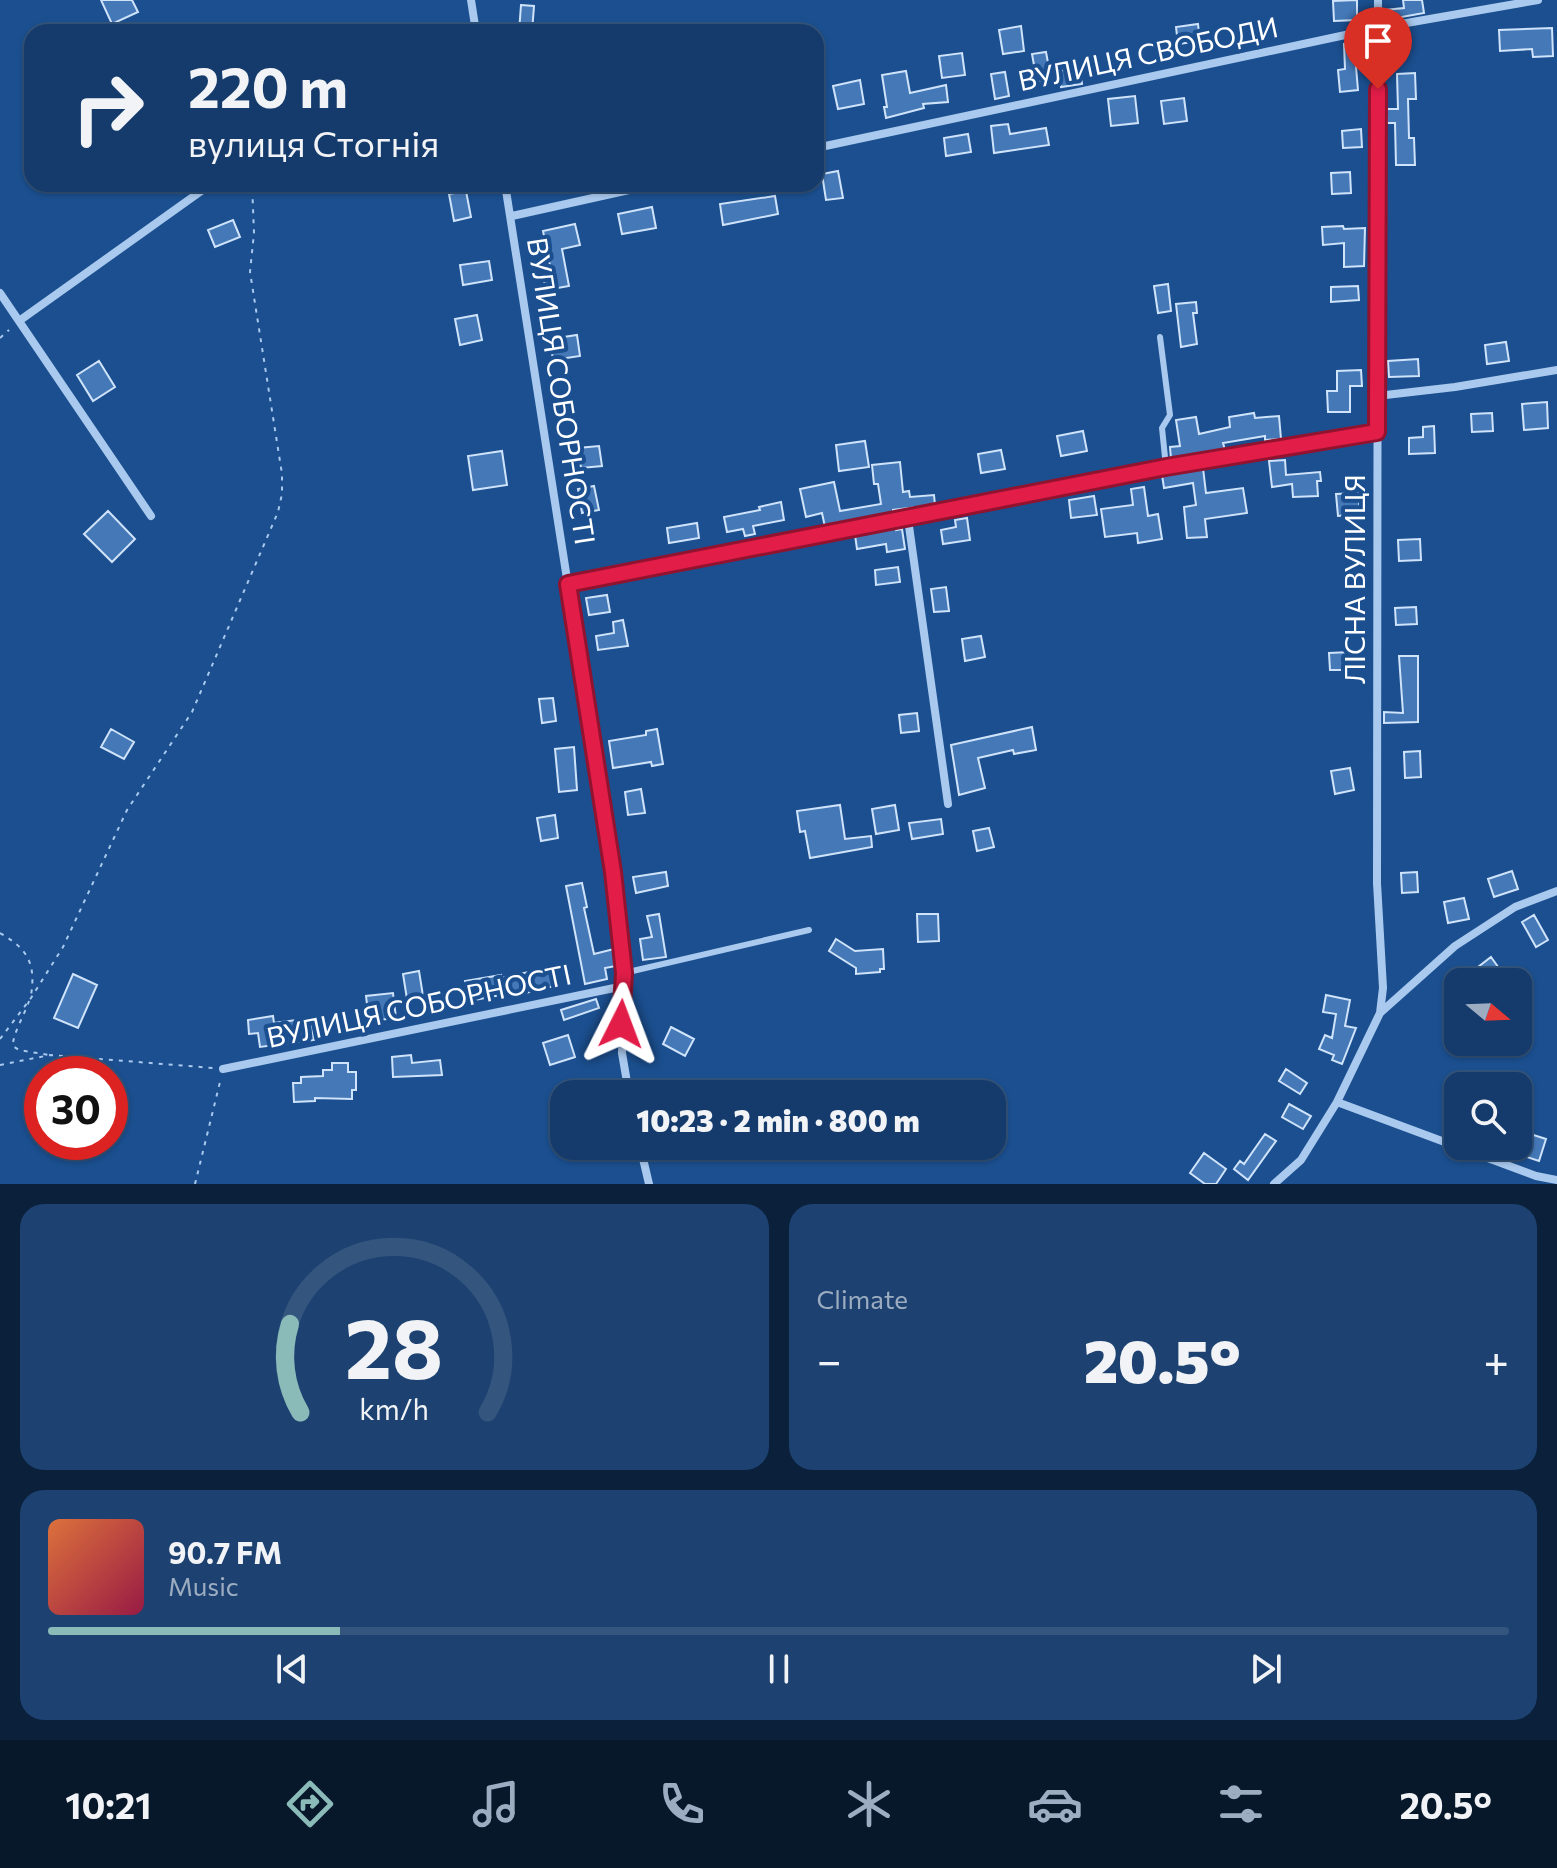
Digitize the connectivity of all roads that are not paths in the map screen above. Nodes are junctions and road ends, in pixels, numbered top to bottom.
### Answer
1 (471, 0) edge
2 (1378, 0) edge
3 (1538, 0) edge
4 (475, 24) edge
5 (1378, 28) junction
6 (824, 146) edge
7 (200, 192) edge
8 (507, 192) edge
9 (620, 192) edge
10 (512, 216) junction
11 (0, 293) edge
12 (19, 321) junction
13 (1160, 337) dead end
14 (1557, 370) edge
15 (1377, 396) junction
16 (1377, 432) junction
17 (1166, 467) junction
18 (151, 516) dead end
19 (908, 519) junction
20 (568, 584) junction
21 (948, 804) dead end
22 (1557, 891) edge
23 (809, 930) dead end
24 (624, 973) junction
25 (624, 986) junction
26 (1380, 1013) junction
27 (223, 1069) road end
28 (627, 1080) edge
29 (1337, 1102) junction
30 (643, 1160) edge
31 (1557, 1180) edge
32 (649, 1184) edge
33 (1274, 1184) edge

1 - 4 street
2 - 5 street, ЛІСНА ВУЛИЦЯ
3 - 5 street, ВУЛИЦЯ СВОБОДИ
5 - 6 street, ВУЛИЦЯ СВОБОДИ
5 - 15 street, ЛІСНА ВУЛИЦЯ
7 - 12 street
8 - 10 street, ВУЛИЦЯ СОБОРНОСТІ
9 - 10 street
10 - 20 street, ВУЛИЦЯ СОБОРНОСТІ
11 - 12 street
12 - 18 street
13 - 17 lane
14 - 15 street
15 - 16 street, ЛІСНА ВУЛИЦЯ
16 - 17 street
16 - 26 street, ЛІСНА ВУЛИЦЯ
17 - 19 street
19 - 20 street
19 - 21 street
20 - 24 street, ВУЛИЦЯ СОБОРНОСТІ
22 - 26 street
23 - 24 lane
24 - 25 street, ВУЛИЦЯ СОБОРНОСТІ
25 - 27 street, ВУЛИЦЯ СОБОРНОСТІ
25 - 28 street, ВУЛИЦЯ СОБОРНОСТІ
26 - 29 street
29 - 31 street
29 - 33 street
30 - 32 street

